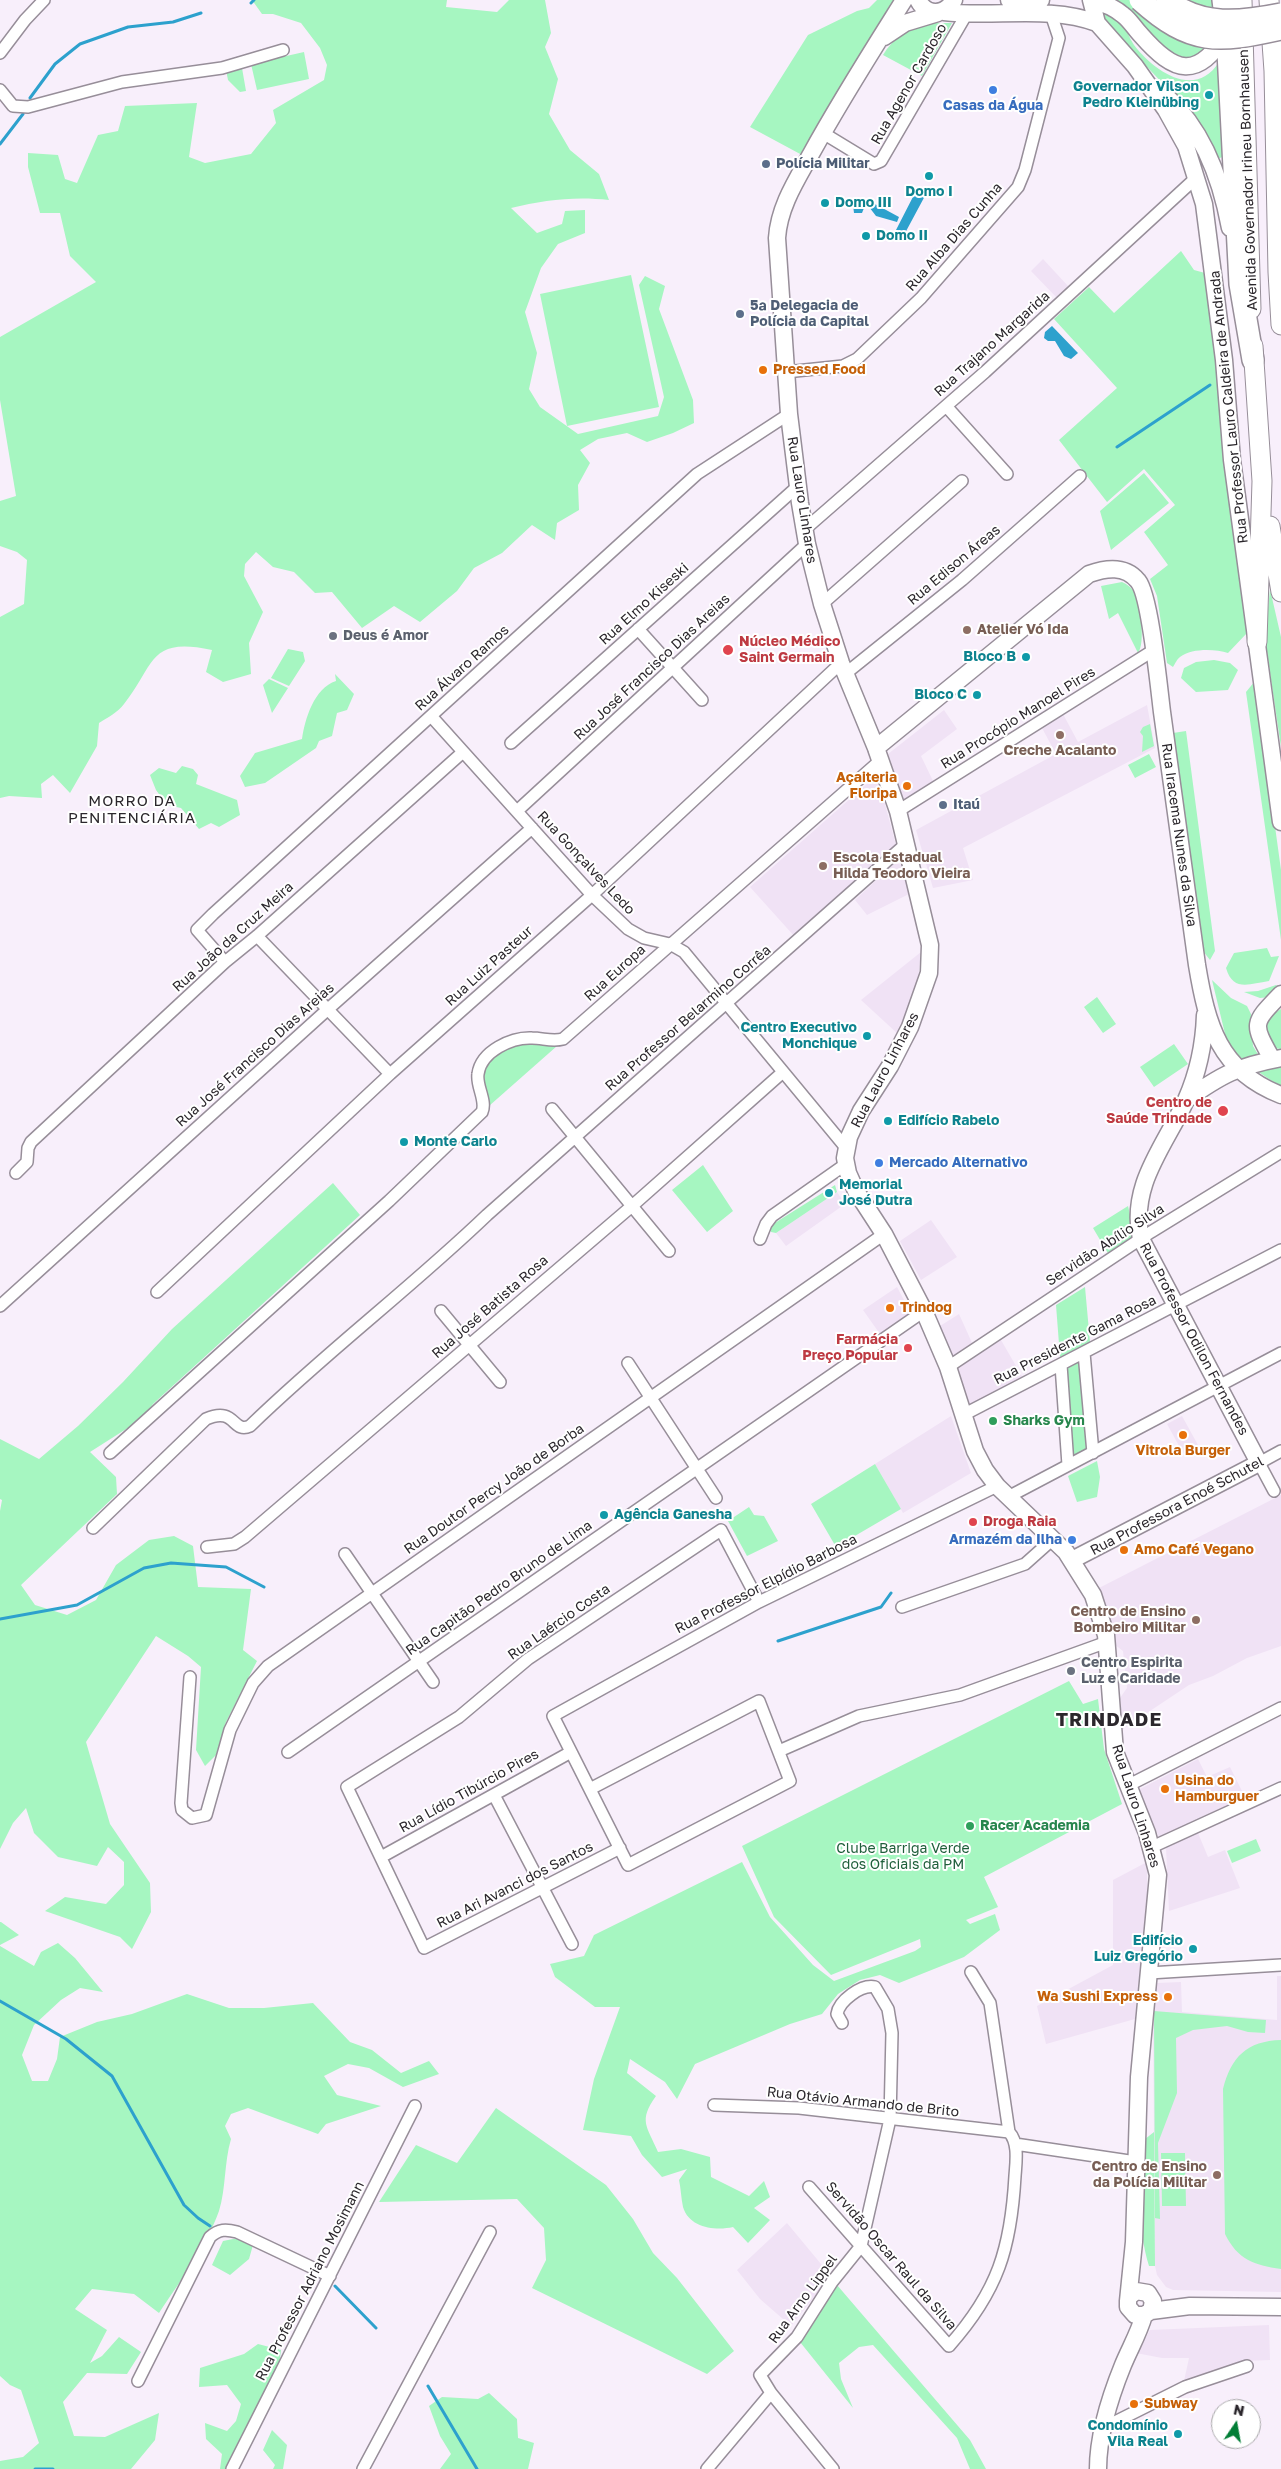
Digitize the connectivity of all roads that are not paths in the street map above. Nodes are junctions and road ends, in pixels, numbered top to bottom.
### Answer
1 (44, 0) edge
2 (904, 0) edge
3 (918, 0) edge
4 (1009, 0) edge
5 (1041, 0) edge
6 (1092, 0) edge
7 (1140, 0) edge
8 (1167, 0) edge
9 (1223, 0) edge
10 (1242, 0) edge
11 (1269, 0) edge
12 (946, 8) edge
13 (966, 14) junction
14 (1051, 14) junction
15 (1281, 14) edge
16 (1097, 23) junction
17 (1281, 29) edge
18 (1227, 33) junction
19 (878, 41) junction
20 (283, 50) dead end
21 (0, 53) edge
22 (1140, 72) junction
23 (0, 90) edge
24 (823, 133) junction
25 (1197, 177) junction
26 (1280, 263) edge
27 (1240, 284) junction
28 (1281, 325) edge
29 (1253, 360) junction
30 (786, 372) junction
31 (946, 406) junction
32 (789, 414) junction
33 (1007, 474) dead end
34 (1080, 476) dead end
35 (1262, 481) junction
36 (962, 482) dead end
37 (797, 487) junction
38 (806, 537) junction
39 (1281, 592) edge
40 (822, 604) junction
41 (638, 629) junction
42 (1257, 642) junction
43 (1154, 650) junction
44 (673, 668) junction
45 (843, 668) junction
46 (702, 700) dead end
47 (431, 716) junction
48 (511, 743) dead end
49 (463, 752) junction
50 (878, 754) junction
51 (517, 811) junction
52 (898, 811) junction
53 (1281, 822) edge
54 (532, 828) junction
55 (907, 843) junction
56 (592, 895) junction
57 (257, 936) junction
58 (670, 944) junction
59 (225, 962) junction
60 (1281, 994) edge
61 (727, 1004) junction
62 (1206, 1007) junction
63 (327, 1010) junction
64 (1277, 1058) edge
65 (1237, 1069) junction
66 (784, 1072) junction
67 (390, 1074) junction
68 (1281, 1095) edge
69 (1186, 1100) junction
70 (552, 1109) dead end
71 (575, 1137) junction
72 (1281, 1152) edge
73 (846, 1157) junction
74 (16, 1173) dead end
75 (632, 1206) junction
76 (884, 1234) junction
77 (760, 1239) dead end
78 (1141, 1239) junction
79 (1281, 1250) edge
80 (669, 1251) dead end
81 (158, 1292) dead end
82 (1176, 1305) junction
83 (0, 1306) edge
84 (441, 1311) dead end
85 (924, 1311) junction
86 (469, 1345) junction
87 (1084, 1352) junction
88 (1281, 1353) edge
89 (628, 1363) dead end
90 (1061, 1365) junction
91 (948, 1367) junction
92 (500, 1382) dead end
93 (1218, 1386) junction
94 (650, 1397) junction
95 (963, 1415) junction
96 (1281, 1451) edge
97 (110, 1453) dead end
98 (1093, 1453) junction
99 (1259, 1463) junction
100 (1068, 1466) junction
101 (697, 1469) junction
102 (1274, 1491) dead end
103 (1003, 1492) junction
104 (716, 1498) dead end
105 (93, 1528) dead end
106 (1053, 1539) junction
107 (207, 1547) dead end
108 (345, 1554) dead end
109 (1072, 1560) junction
110 (372, 1594) junction
111 (759, 1602) junction
112 (902, 1607) dead end
113 (1107, 1642) junction
114 (419, 1662) junction
115 (190, 1677) dead end
116 (433, 1682) dead end
117 (1281, 1708) edge
118 (778, 1751) junction
119 (288, 1752) dead end
120 (571, 1752) junction
121 (1127, 1786) junction
122 (1281, 1788) edge
123 (590, 1789) junction
124 (494, 1795) junction
125 (1152, 1847) junction
126 (620, 1848) junction
127 (381, 1857) junction
128 (544, 1887) junction
129 (572, 1944) dead end
130 (1281, 1965) edge
131 (971, 1972) dead end
132 (1149, 1973) junction
133 (842, 2024) dead end
134 (714, 2105) dead end
135 (415, 2106) dead end
136 (890, 2119) junction
137 (1009, 2132) junction
138 (1015, 2144) junction
139 (1136, 2162) junction
140 (809, 2187) dead end
141 (490, 2232) dead end
142 (1134, 2242) junction
143 (862, 2246) junction
144 (330, 2276) junction
145 (1145, 2305) junction
146 (1281, 2307) edge
147 (1247, 2366) dead end
148 (138, 2381) dead end
149 (771, 2393) junction
150 (1103, 2428) junction
151 (232, 2469) edge
152 (363, 2469) edge
153 (707, 2469) edge
154 (833, 2469) edge
155 (1098, 2469) edge

1 - 21 street
2 - 19 main road, Rua Lauro Linhares
3 - 12 main road
4 - 5 main road
6 - 16 main road
6 - 18 main road
7 - 17 highway, bridge
8 - 15 highway, bridge
9 - 18 highway
10 - 29 main road, Avenida Governador Irineu Bornhausen
11 - 26 main road, Avenida Governador Irineu Bornhausen
12 - 13 main road
12 - 19 main road, Rua Lauro Linhares
13 - 14 main road
13 - 24 street, Rua Agenor Cardoso
14 - 16 main road
14 - 30 street, Rua Alba Dias Cunha
16 - 22 main road, Rua Professor Lauro Caldeira de Andrada
18 - 27 highway
19 - 24 main road, Rua Lauro Linhares
20 - 23 street
22 - 25 main road, Rua Professor Lauro Caldeira de Andrada
22 - 27 main road
24 - 30 main road, Rua Lauro Linhares
25 - 31 street, Rua Trajano Margarida
25 - 42 main road, Rua Professor Lauro Caldeira de Andrada
26 - 28 main road, Avenida Governador Irineu Bornhausen
27 - 29 highway
29 - 35 main road, Avenida Governador Irineu Bornhausen
30 - 32 main road, Rua Lauro Linhares
31 - 33 street
31 - 38 street, Rua Trajano Margarida
32 - 37 main road, Rua Lauro Linhares
32 - 47 street, Rua Álvaro Ramos
34 - 45 street, Rua Edison Áreas
35 - 39 main road
35 - 42 main road
36 - 40 street
37 - 38 main road, Rua Lauro Linhares
37 - 41 street, Rua Elmo Kiseski
38 - 40 main road, Rua Lauro Linhares
38 - 44 street, Rua José Francisco Dias Areias
40 - 45 main road, Rua Lauro Linhares
41 - 44 street
41 - 48 street, Rua Elmo Kiseski
42 - 53 main road, Rua Professor Lauro Caldeira de Andrada
43 - 50 main road, Rua Iracema Nunes da Silva
43 - 52 street, Rua Procópio Manoel Pires
43 - 62 main road, Rua Iracema Nunes da Silva
44 - 46 street
44 - 51 street, Rua José Francisco Dias Areias
45 - 50 main road, Rua Lauro Linhares
45 - 56 street, Rua Luiz Pasteur
47 - 49 street, Rua Gonçalves Ledo
47 - 59 street, Rua Álvaro Ramos
49 - 51 street, Rua Gonçalves Ledo
49 - 57 street, Rua João da Cruz Meira
50 - 52 main road, Rua Lauro Linhares
50 - 58 street, Rua Europa
51 - 54 street, Rua Gonçalves Ledo
52 - 55 main road, Rua Lauro Linhares
54 - 56 street, Rua Gonçalves Ledo
54 - 63 street, Rua José Francisco Dias Areias
55 - 61 street, Rua Professor Belarmino Corrêa
55 - 73 main road, Rua Lauro Linhares
56 - 58 street, Rua Gonçalves Ledo
56 - 67 street, Rua Luiz Pasteur
57 - 59 street, Rua João da Cruz Meira
57 - 63 street
58 - 61 street, Rua Gonçalves Ledo
58 - 97 street, Rua Europa
59 - 74 street, Rua João da Cruz Meira
60 - 64 main road
61 - 66 street, Rua Gonçalves Ledo
61 - 71 street, Rua Professor Belarmino Corrêa
62 - 65 main road, Rua Iracema Nunes da Silva
62 - 69 main road, Rua Professor Odilon Fernandes
63 - 67 street
63 - 83 street, Rua José Francisco Dias Areias
64 - 65 main road, Rua Professor Odilon Fernandes
65 - 68 main road, Rua Iracema Nunes da Silva
65 - 69 main road, Rua Professor Odilon Fernandes
66 - 73 street, Rua Gonçalves Ledo
66 - 75 street, Rua José Batista Rosa
67 - 81 street, Rua Luiz Pasteur
69 - 78 main road, Rua Professor Odilon Fernandes
70 - 71 street
71 - 75 street
71 - 105 street, Rua Professor Belarmino Corrêa
72 - 78 street, Servidão Abílio Silva
73 - 76 main road, Rua Lauro Linhares
73 - 77 street
75 - 80 street
75 - 86 street, Rua José Batista Rosa
76 - 85 main road, Rua Lauro Linhares
76 - 94 street, Rua Doutor Percy João de Borba
78 - 82 main road, Rua Professor Odilon Fernandes
78 - 91 street, Servidão Abílio Silva
79 - 82 street, Rua Presidente Gama Rosa
82 - 87 street, Rua Presidente Gama Rosa
82 - 93 main road, Rua Professor Odilon Fernandes
84 - 86 street
85 - 91 main road, Rua Lauro Linhares
85 - 101 street, Rua Capitão Pedro Bruno de Lima
86 - 92 street
86 - 107 street, Rua José Batista Rosa
87 - 90 street, Rua Presidente Gama Rosa
87 - 98 street
88 - 93 street, Rua Professor Elpídio Barbosa
89 - 94 street
90 - 95 street, Rua Presidente Gama Rosa
90 - 100 street
91 - 95 main road, Rua Lauro Linhares
93 - 98 street, Rua Professor Elpídio Barbosa
93 - 99 main road, Rua Professor Odilon Fernandes
94 - 101 street
94 - 110 street, Rua Doutor Percy João de Borba
95 - 103 main road, Rua Lauro Linhares
96 - 99 street, Rua Professora Enoé Schutel
98 - 100 street, Rua Professor Elpídio Barbosa
99 - 102 street, Rua Professor Odilon Fernandes
99 - 109 main road, Rua Professora Enoé Schutel
100 - 103 street, Rua Professor Elpídio Barbosa
101 - 104 street
101 - 114 street, Rua Capitão Pedro Bruno de Lima
103 - 106 main road, Rua Lauro Linhares
103 - 111 street, Rua Professor Elpídio Barbosa
106 - 109 main road, Rua Lauro Linhares
106 - 112 street
108 - 110 street
109 - 113 main road, Rua Lauro Linhares
110 - 114 street
110 - 115 street, Rua Doutor Percy João de Borba
111 - 120 street, Rua Professor Elpídio Barbosa
111 - 127 street, Rua Laércio Costa
113 - 118 street
113 - 121 main road, Rua Lauro Linhares
114 - 116 street
114 - 119 street, Rua Capitão Pedro Bruno de Lima
117 - 121 street
118 - 123 street
118 - 126 street
120 - 123 street
120 - 124 street, Rua Lídio Tibúrcio Pires
121 - 125 main road, Rua Lauro Linhares
122 - 125 street
123 - 126 street
124 - 127 street, Rua Lídio Tibúrcio Pires
124 - 128 street
125 - 132 main road, Rua Lauro Linhares
126 - 128 street, Rua Ari Avanci dos Santos
127 - 128 street, Rua Ari Avanci dos Santos
128 - 129 street
130 - 132 street
131 - 137 street
132 - 139 main road, Rua Lauro Linhares
133 - 136 street, Rua Arno Lippel
134 - 136 street, Rua Otávio Armando de Brito
135 - 144 street, Rua Professor Adriano Mosimann
136 - 137 street, Rua Otávio Armando de Brito
136 - 143 street, Rua Arno Lippel
137 - 138 street
138 - 139 street
138 - 143 street, Servidão Oscar Raul da Silva
139 - 142 main road, Rua Lauro Linhares
140 - 143 street, Servidão Oscar Raul da Silva
141 - 152 street
142 - 145 main road, Rua Lauro Linhares
142 - 145 main road, Rua Lauro Linhares
143 - 149 street, Rua Arno Lippel
144 - 148 street
144 - 151 street, Rua Professor Adriano Mosimann
145 - 146 main road
145 - 150 main road
147 - 150 street
149 - 153 street
149 - 154 street
150 - 155 main road

